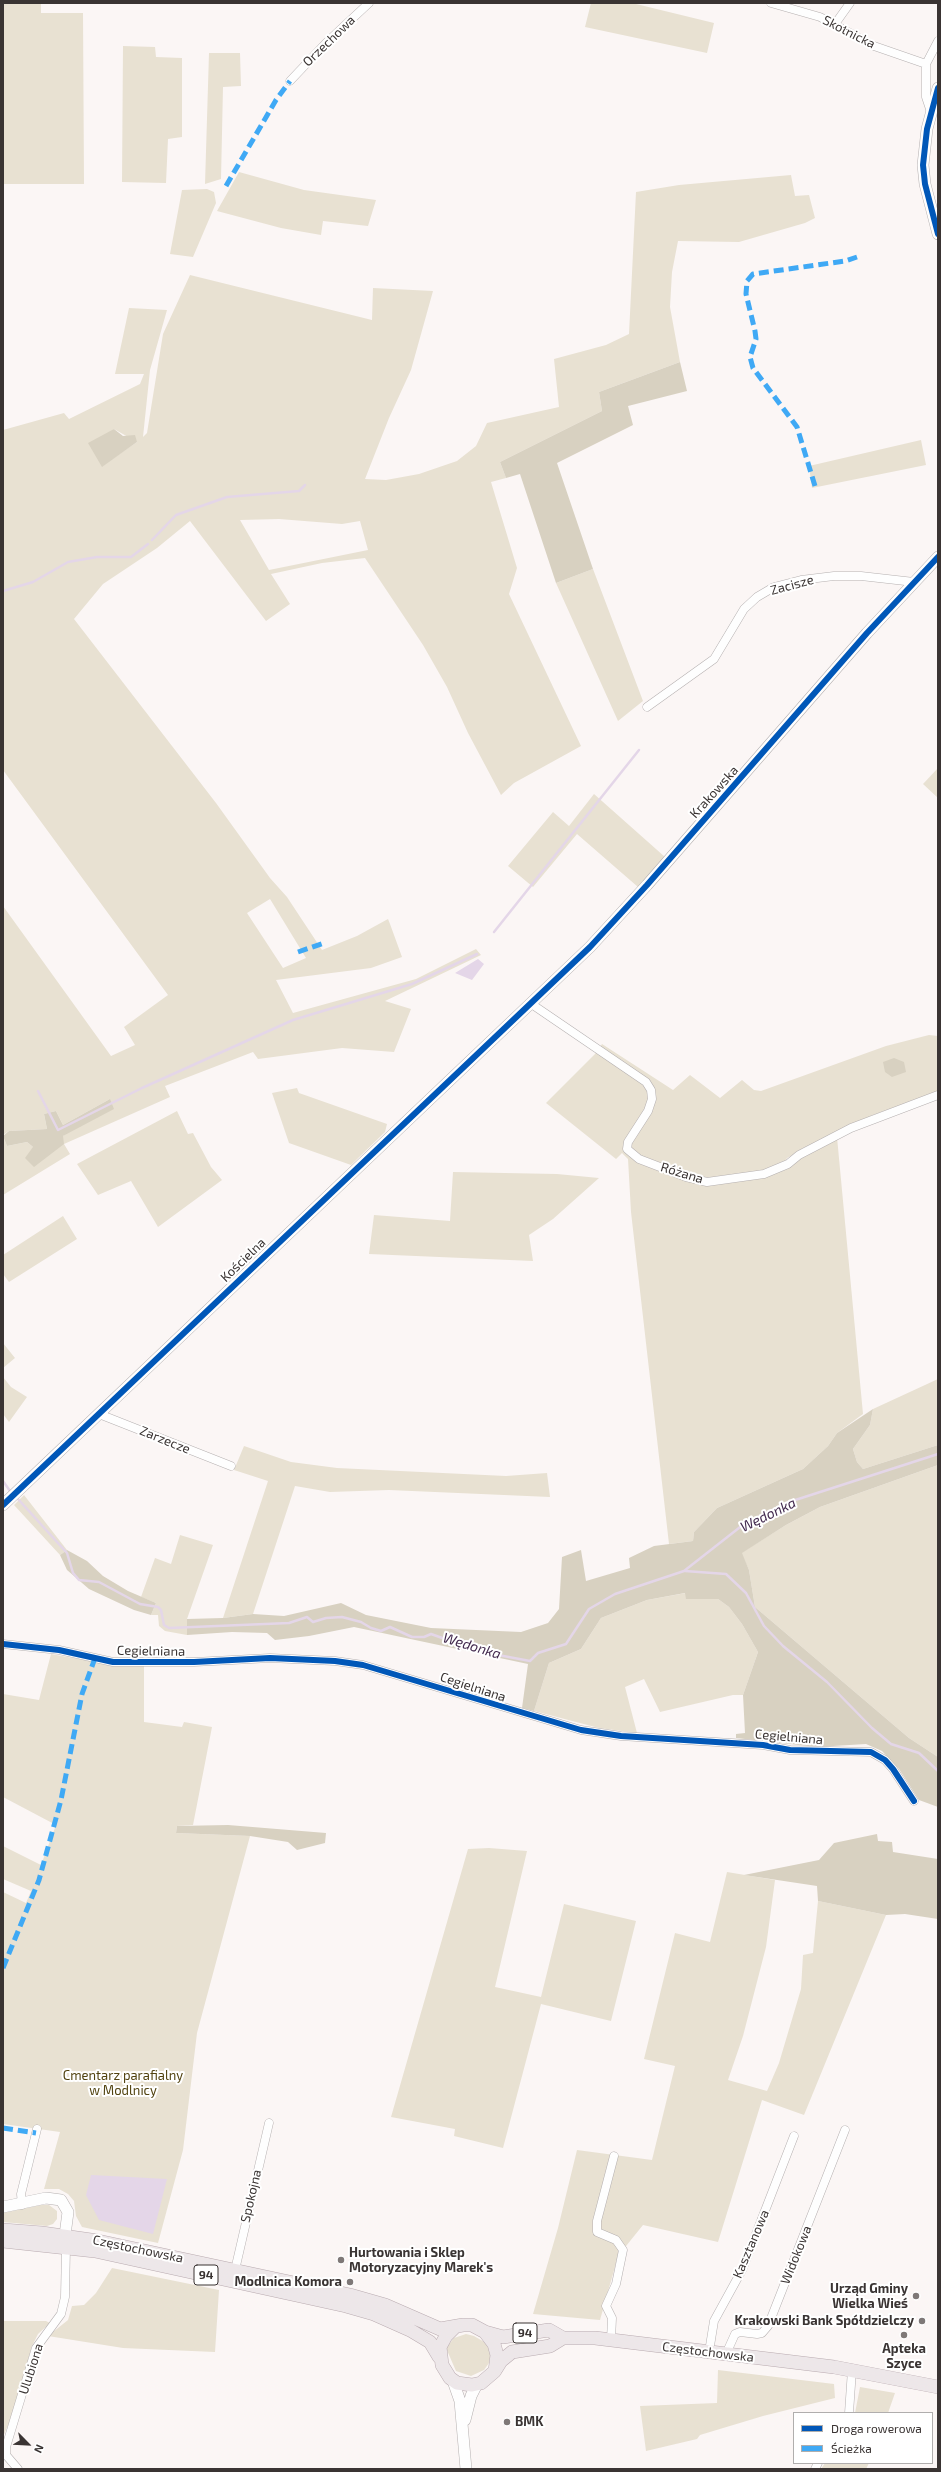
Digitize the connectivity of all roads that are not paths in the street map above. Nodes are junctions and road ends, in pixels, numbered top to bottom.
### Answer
1 (369, 3) edge
2 (771, 3) edge
3 (850, 3) edge
4 (835, 24) junction
5 (938, 41) edge
6 (926, 64) junction
7 (290, 81) dead end
8 (938, 88) edge
9 (931, 113) junction
10 (938, 234) edge
11 (938, 556) edge
12 (914, 582) junction
13 (647, 707) dead end
14 (530, 1004) junction
15 (499, 1034) joint
16 (938, 1095) edge
17 (99, 1414) junction
18 (231, 1466) dead end
19 (3, 1505) edge
20 (3, 1644) edge
21 (914, 1801) dead end
22 (269, 2123) dead end
23 (37, 2129) dead end
24 (845, 2130) dead end
25 (794, 2136) dead end
26 (614, 2156) dead end
27 (22, 2205) junction
28 (3, 2207) edge
29 (3, 2230) edge
30 (66, 2241) junction
31 (3, 2242) edge
32 (235, 2270) junction
33 (455, 2327) junction
34 (485, 2332) junction
35 (563, 2338) junction
36 (611, 2340) junction
37 (709, 2352) junction
38 (726, 2354) junction
39 (440, 2357) junction
40 (852, 2370) junction
41 (495, 2371) junction
42 (453, 2380) junction
43 (478, 2384) junction
44 (938, 2387) edge
45 (849, 2412) edge
46 (462, 2426) junction
47 (18, 2469) edge
48 (466, 2469) edge

1 - 7 street, Orzechowa
2 - 4 street, Skotnicka
3 - 4 street
4 - 6 street, Skotnicka
5 - 6 street
6 - 9 street
8 - 9 street
9 - 10 street
11 - 12 street, Krakowska
12 - 13 street, Zacisze
12 - 14 street, Krakowska
14 - 15 street, Krakowska
14 - 16 street, Różana
15 - 17 street, Kościelna
17 - 18 street, Zarzecze
17 - 19 street, Kościelna
20 - 21 street, Cegielniana
22 - 32 street, Spokojna
23 - 27 street
24 - 38 street, Widokowa
25 - 37 street, Kasztanowa
26 - 36 street
27 - 28 street
27 - 30 street
29 - 30 main road, Częstochowska / 94
30 - 31 main road, Częstochowska / 94
30 - 32 main road, Częstochowska / 94
30 - 39 main road, Częstochowska / 94
30 - 47 street, Ulubiona
32 - 33 main road, Częstochowska / 94
33 - 34 main road, 94
33 - 39 main road
34 - 35 main road, Częstochowska / 94
34 - 41 main road, 94
35 - 36 main road, Częstochowska / 94
35 - 41 main road, Częstochowska / 94
36 - 37 main road, Częstochowska / 94
37 - 38 main road, Częstochowska / 94
38 - 40 main road, Częstochowska / 94
39 - 42 main road, 94
40 - 44 main road, 94
40 - 45 street
41 - 43 main road, 94
42 - 43 main road
42 - 46 street
43 - 46 street
46 - 48 street

